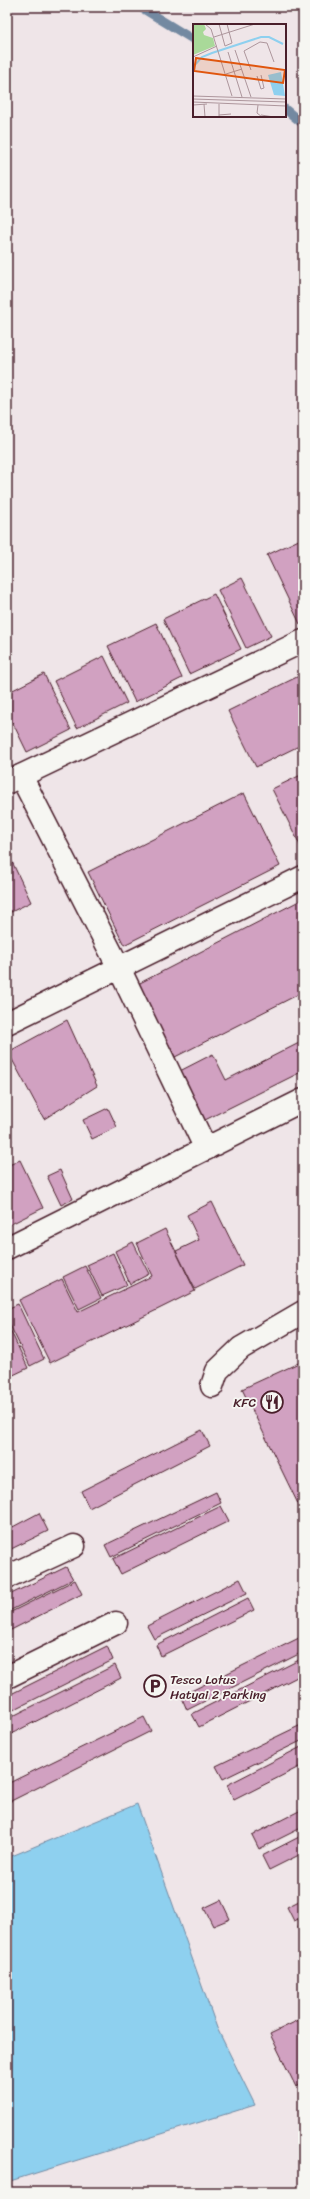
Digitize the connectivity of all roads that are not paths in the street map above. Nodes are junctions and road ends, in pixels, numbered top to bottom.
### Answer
1 (303, 641) edge
2 (14, 779) edge
3 (303, 877) edge
4 (119, 968) junction
5 (7, 1023) edge
6 (303, 1100) edge
7 (206, 1149) junction
8 (7, 1248) edge
9 (303, 1312) edge
10 (212, 1386) dead end
11 (74, 1546) dead end
12 (7, 1577) edge
13 (116, 1623) dead end
14 (7, 1677) edge

1 - 2 street
2 - 4 street
3 - 4 street
4 - 5 street
4 - 7 street
6 - 7 street
7 - 8 street
9 - 10 street
11 - 12 street
13 - 14 street

